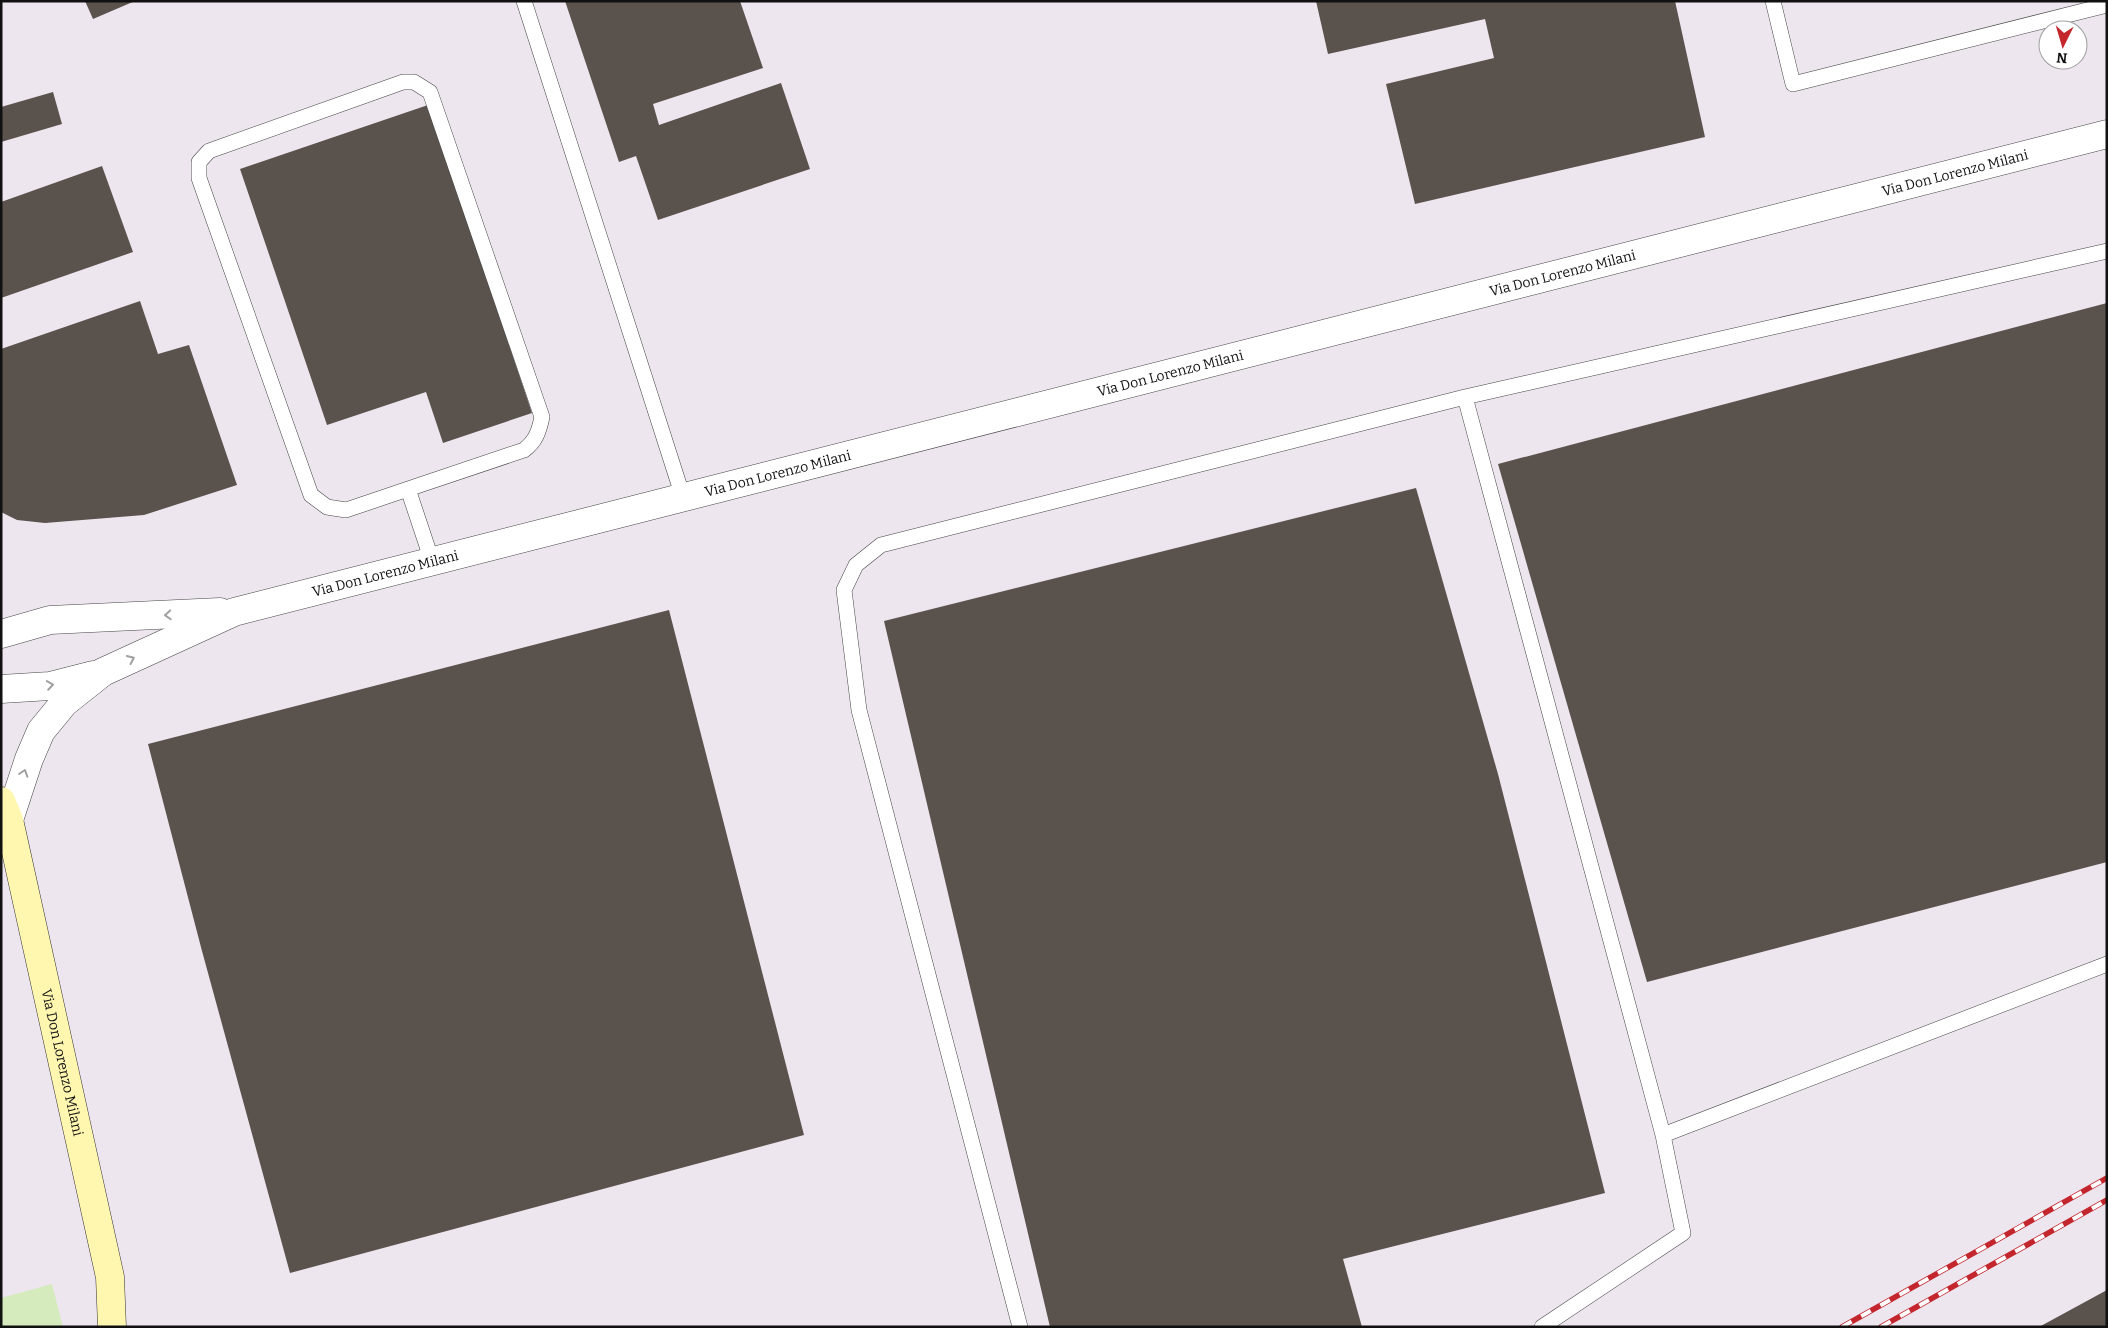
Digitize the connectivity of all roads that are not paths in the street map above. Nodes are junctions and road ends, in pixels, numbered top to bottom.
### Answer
1 (524, 1) edge
2 (1773, 1) edge
3 (2107, 5) edge
4 (2107, 134) edge
5 (2107, 251) edge
6 (1465, 397) junction
7 (408, 489) junction
8 (683, 497) junction
9 (432, 561) junction
10 (234, 612) junction
11 (1, 617) edge
12 (50, 620) junction
13 (1, 634) edge
14 (103, 672) junction
15 (1, 689) edge
16 (5, 810) edge
17 (2107, 964) edge
18 (1663, 1134) junction
19 (112, 1327) edge
20 (1020, 1327) edge
21 (1542, 1327) edge

1 - 8 lane
2 - 3 lane
4 - 8 street, Via Don Lorenzo Milani
5 - 6 lane
6 - 18 lane
6 - 20 lane
7 - 7 lane
7 - 9 lane
8 - 9 street, Via Don Lorenzo Milani
9 - 10 street, Via Don Lorenzo Milani
10 -> 12 street
14 -> 10 street
11 - 12 street
12 - 13 street
15 -> 14 street
16 -> 14 street
16 - 19 street, Via Don Lorenzo Milani
17 - 18 lane
18 - 21 lane

